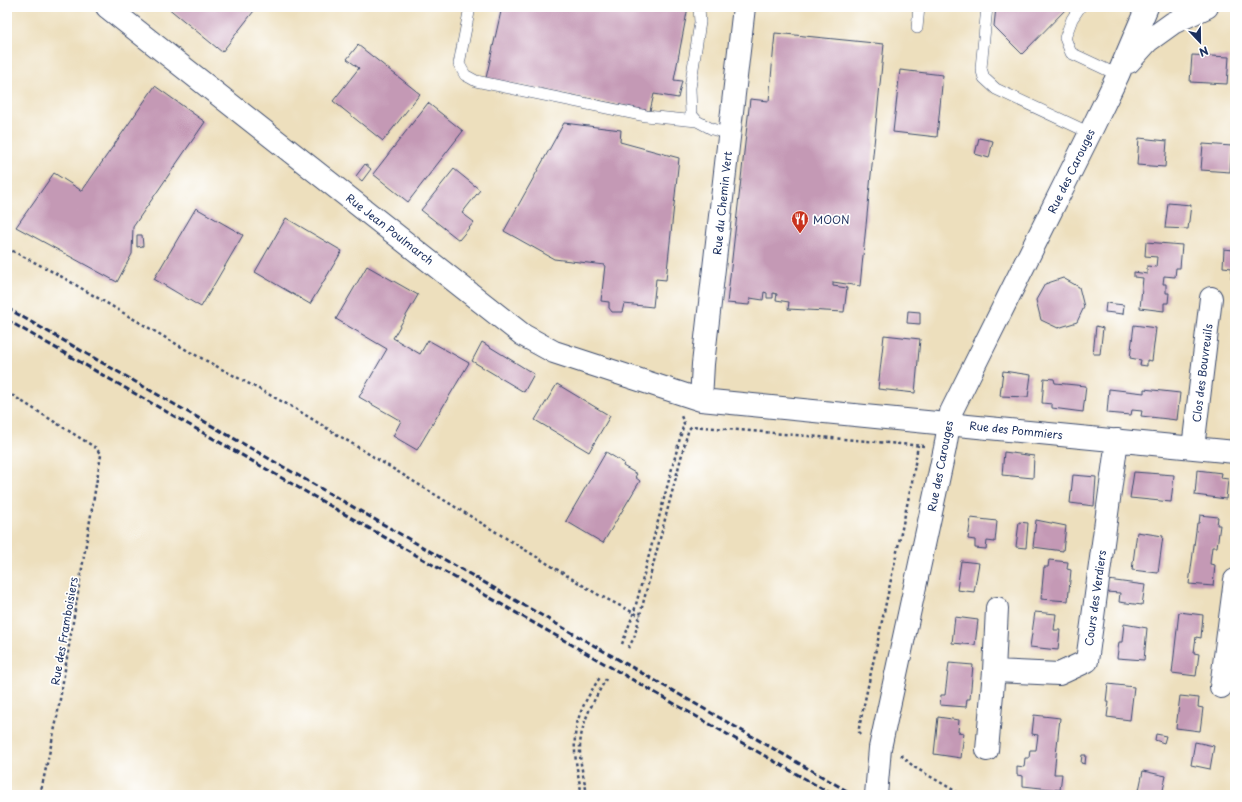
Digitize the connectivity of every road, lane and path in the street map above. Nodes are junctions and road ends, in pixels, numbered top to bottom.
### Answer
1 (107, 7) edge
2 (470, 7) edge
3 (699, 7) edge
4 (744, 7) edge
5 (919, 7) edge
6 (987, 7) edge
7 (1080, 7) edge
8 (1147, 7) edge
9 (1207, 7) edge
10 (916, 28) dead end
11 (1118, 75) junction
12 (696, 121) junction
13 (1090, 133) junction
14 (729, 134) junction
15 (7, 248) edge
16 (1211, 298) dead end
17 (7, 392) edge
18 (701, 400) junction
19 (678, 409) dead end
20 (949, 424) junction
21 (1117, 440) junction
22 (1193, 448) junction
23 (1235, 452) edge
24 (1235, 580) edge
25 (997, 608) dead end
26 (634, 612) junction
27 (640, 616) junction
28 (622, 644) dead end
29 (628, 648) dead end
30 (994, 671) junction
31 (601, 676) dead end
32 (606, 679) dead end
33 (1221, 687) dead end
34 (863, 735) dead end
35 (988, 750) dead end
36 (898, 754) dead end
37 (40, 795) edge
38 (582, 795) edge
39 (587, 795) edge
40 (876, 795) edge
41 (962, 795) edge

1 - 18 street, Rue Jean Poulmarch
2 - 12 lane
3 - 12 lane
4 - 14 street, Rue du Chemin Vert
5 - 10 lane
6 - 13 lane
7 - 11 lane
8 - 11 street, Rue des Carouges
9 - 11 street, Rue des Carouges
11 - 13 street, Rue des Carouges
12 - 14 lane
13 - 20 street, Rue des Carouges
14 - 18 street, Rue du Chemin Vert
15 - 26 path
16 - 22 street, Clos des Bouvreuils
17 - 37 path, Rue des Framboisiers
18 - 20 street, Rue des Pommiers
19 - 26 path
20 - 21 street, Rue des Pommiers
20 - 40 street, Rue des Carouges
21 - 22 street, Rue des Pommiers
21 - 30 street, Cours des Verdiers
22 - 23 street, Rue des Pommiers
24 - 33 street
25 - 30 street
26 - 27 path
26 - 28 path
27 - 29 path
27 - 34 path
30 - 35 street
31 - 38 path
32 - 39 path
36 - 41 path

